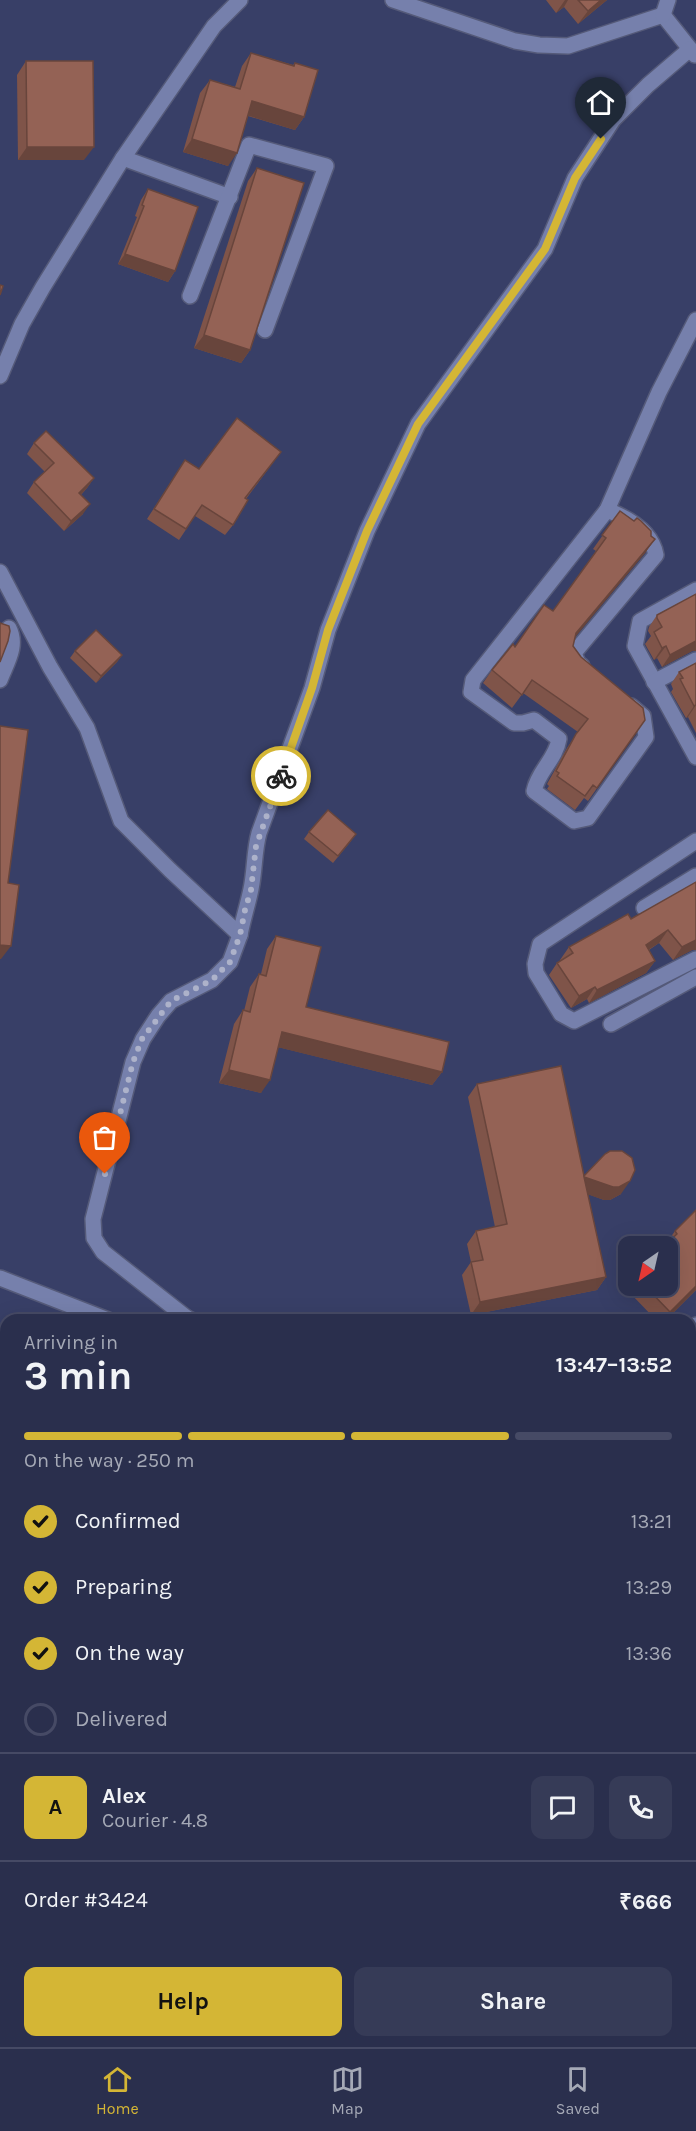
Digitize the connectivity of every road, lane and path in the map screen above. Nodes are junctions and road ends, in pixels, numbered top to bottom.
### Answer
1 (240, 0) edge
2 (393, 0) edge
3 (668, 0) edge
4 (663, 15) junction
5 (693, 52) edge
6 (123, 158) junction
7 (230, 197) junction
8 (190, 296) dead end
9 (696, 320) edge
10 (265, 330) edge
11 (0, 376) edge
12 (607, 510) junction
13 (0, 572) edge
14 (696, 590) edge
15 (28, 626) junction
16 (4, 627) edge
17 (696, 660) edge
18 (597, 678) edge
19 (0, 680) edge
20 (654, 682) junction
21 (615, 693) edge
22 (691, 735) edge
23 (696, 757) edge
24 (696, 841) edge
25 (696, 876) edge
26 (644, 908) dead end
27 (240, 935) junction
28 (696, 959) edge
29 (696, 977) edge
30 (611, 1024) dead end
31 (0, 1278) edge
32 (93, 1314) edge
33 (181, 1314) edge

1 - 6 street
2 - 4 street
3 - 4 street
4 - 5 street
5 - 27 street
6 - 7 street
6 - 11 street
7 - 8 street
7 - 10 street
9 - 12 street
12 - 18 street
12 - 21 street
13 - 15 street
14 - 20 street
15 - 16 street
15 - 27 street
16 - 19 street
17 - 20 street
20 - 22 street
22 - 23 street
24 - 28 street
25 - 26 street
27 - 33 street
29 - 30 street
31 - 32 street

